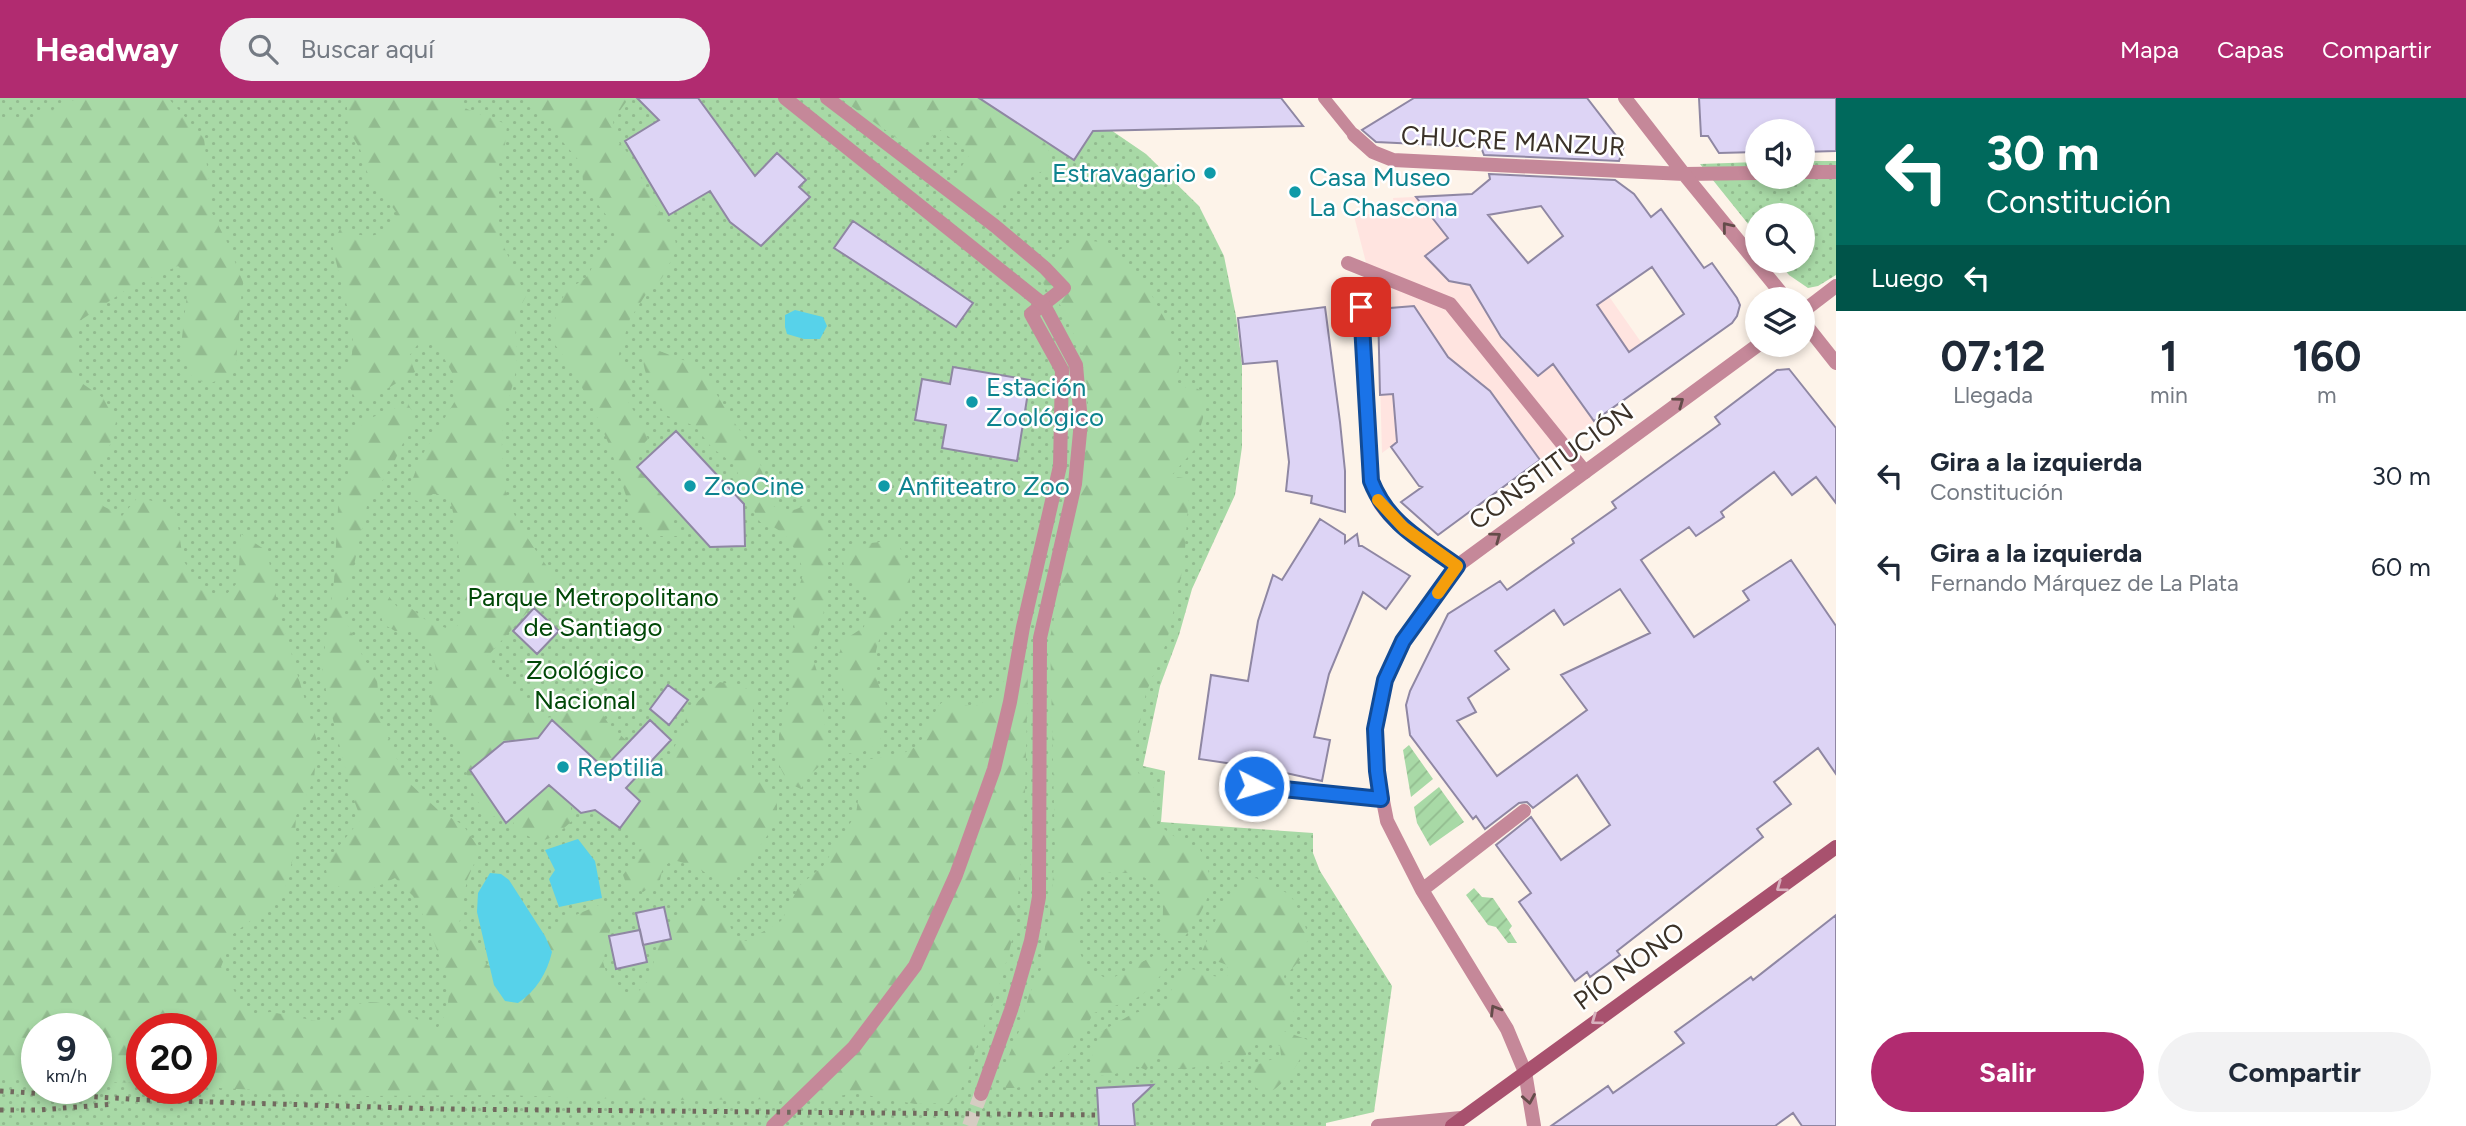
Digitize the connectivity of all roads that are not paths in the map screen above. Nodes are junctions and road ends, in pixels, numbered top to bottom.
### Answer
1 (785, 98) edge
2 (827, 98) edge
3 (1324, 98) edge
4 (1625, 98) edge
5 (1354, 135) joint
6 (1815, 172) edge
7 (1836, 172) edge
8 (1745, 173) edge
9 (1684, 174) junction
10 (1348, 263) dead end
11 (1836, 286) edge
12 (1776, 287) edge
13 (1815, 302) edge
14 (1044, 305) junction
15 (1361, 307) dead end
16 (1815, 336) edge
17 (1745, 355) edge
18 (1836, 363) edge
19 (1585, 472) junction
20 (1457, 566) junction
21 (1254, 786) dead end
22 (1381, 799) junction
23 (1524, 811) dead end
24 (1836, 847) edge
25 (1422, 890) junction
26 (1525, 1072) junction
27 (981, 1094) tunnel mouth
28 (1456, 1122) edge
29 (773, 1126) edge
30 (1378, 1126) edge
31 (1534, 1126) edge

1 - 14 street
2 - 14 street
3 - 5 lane, CHUCRE MANZUR
4 - 9 street
5 - 9 street, CHUCRE MANZUR
6 - 7 street
8 - 9 street, CHUCRE MANZUR
12 -> 9 street
10 - 19 street
11 - 13 street
14 - 27 street
14 - 29 street
15 - 20 street
16 - 18 street
19 -> 17 street, CONSTITUCIÓN
20 -> 19 street, CONSTITUCIÓN
20 - 22 street, CONSTITUCIÓN
21 - 22 lane
22 - 25 street, CONSTITUCIÓN
23 - 25 street
24 -> 26 main road, PÍO NONO
26 -> 25 street, CONSTITUCIÓN
26 - 28 main road, PÍO NONO
26 -> 31 street, CONSTITUCIÓN
28 - 30 street

